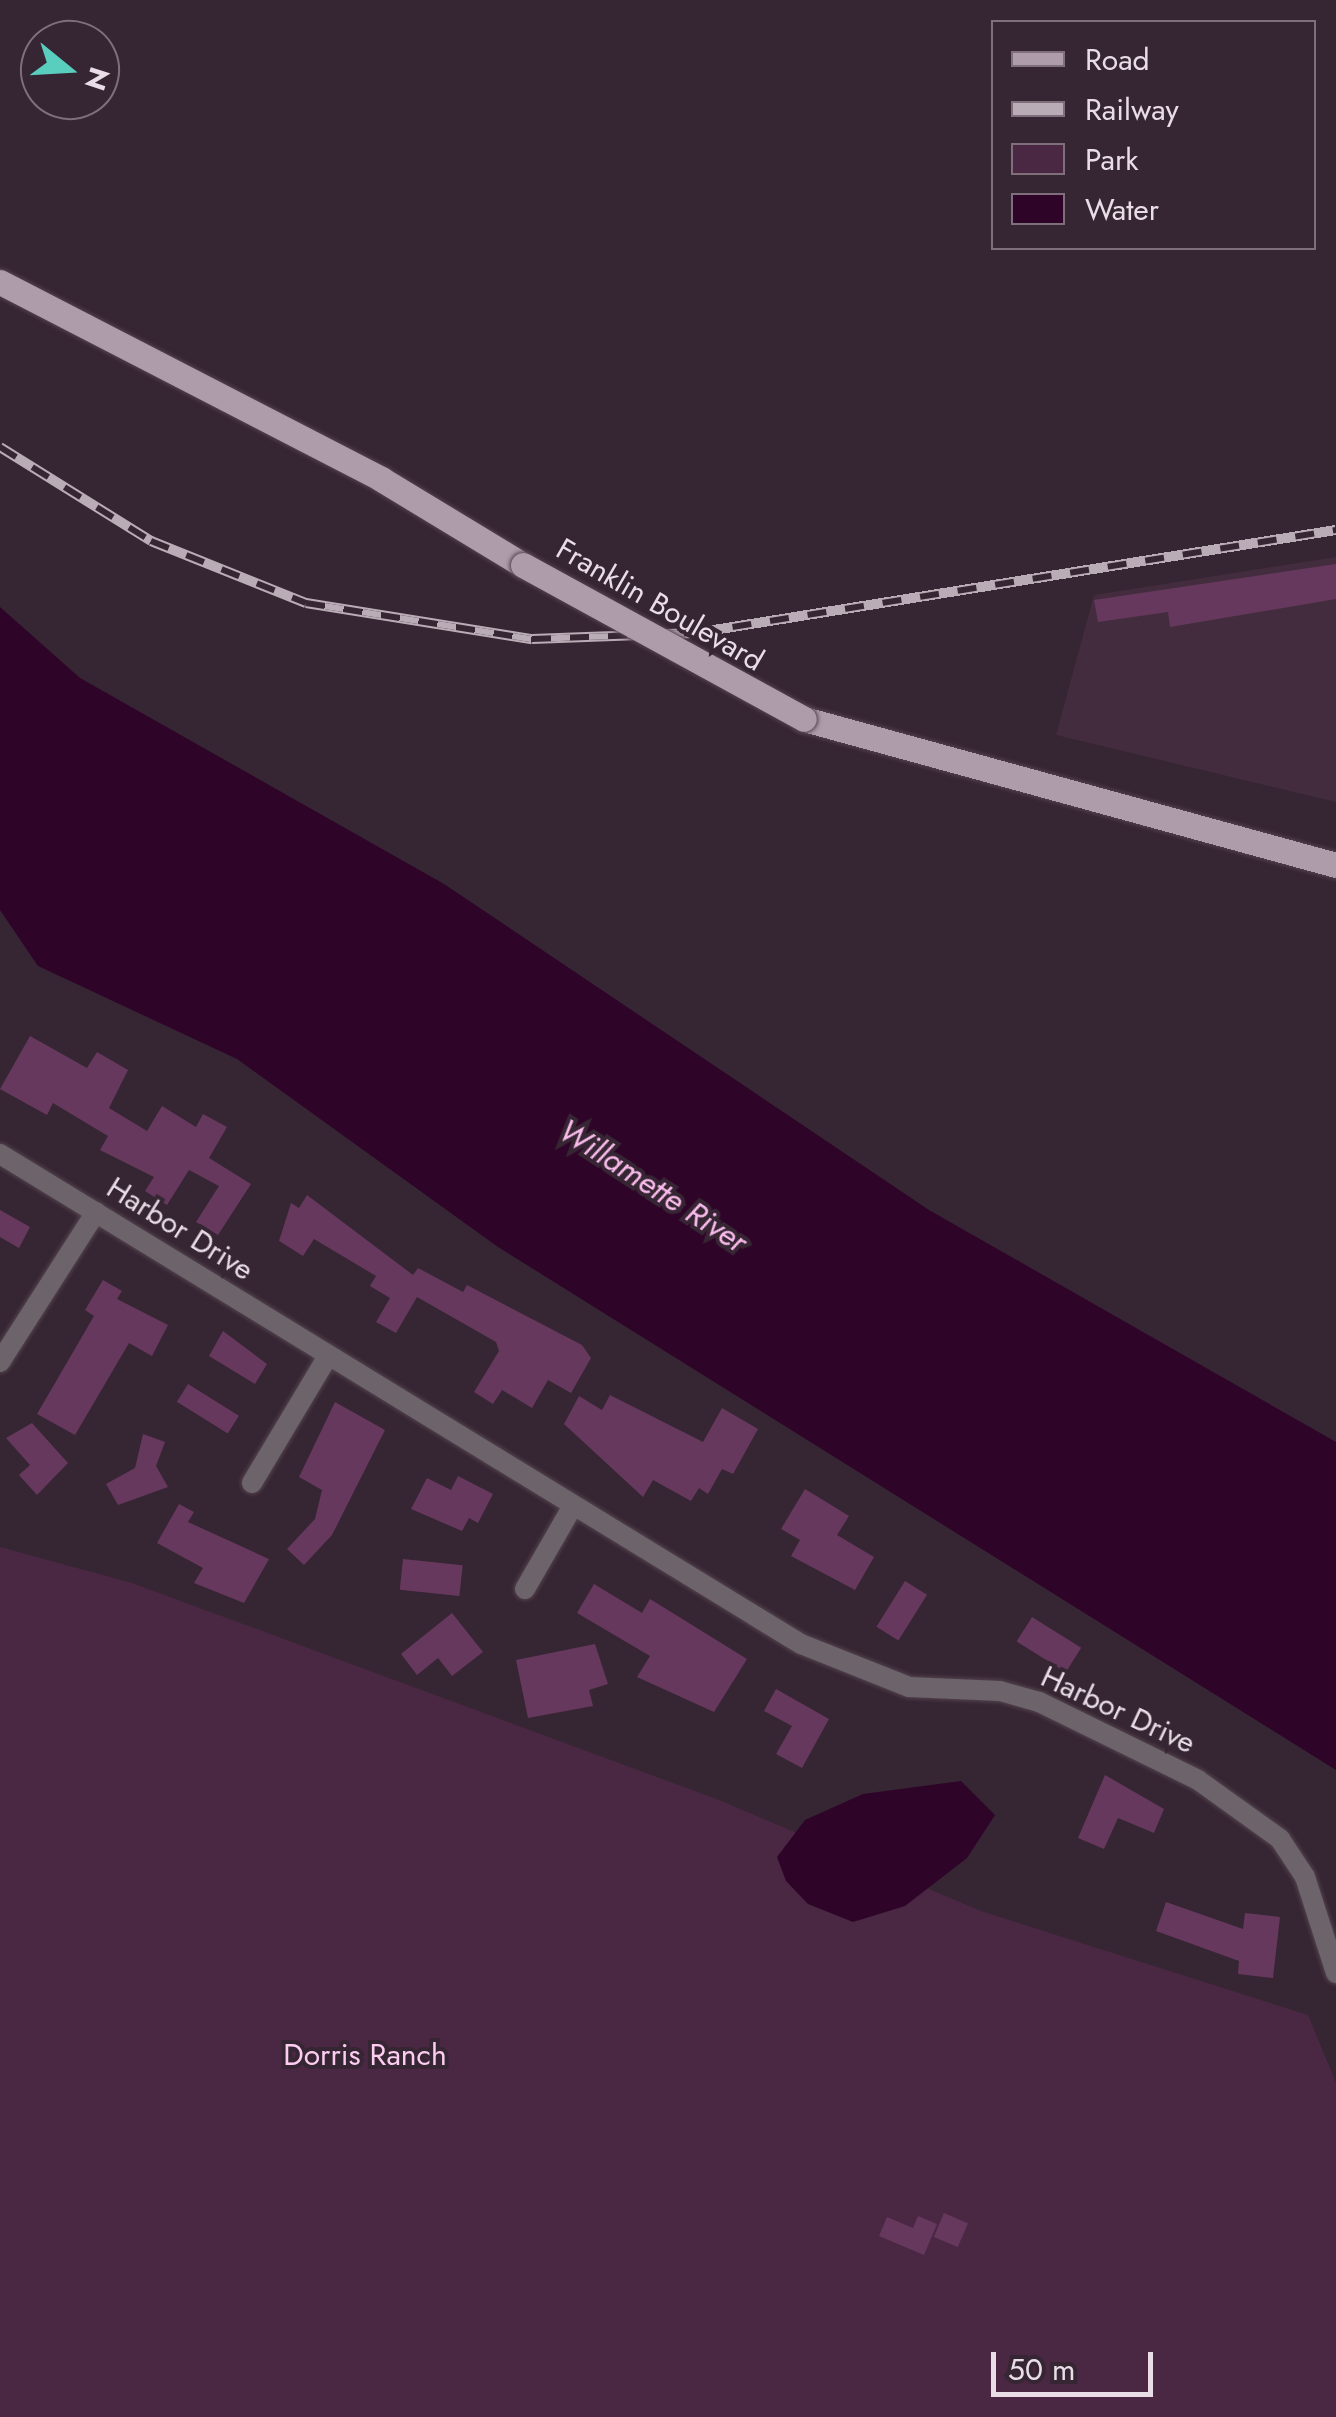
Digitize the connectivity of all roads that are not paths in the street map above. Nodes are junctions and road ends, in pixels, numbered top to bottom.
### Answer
1 (0, 282) edge
2 (1336, 866) edge
3 (0, 1154) edge
4 (96, 1212) junction
5 (328, 1356) junction
6 (0, 1362) edge
7 (252, 1482) dead end
8 (573, 1506) junction
9 (525, 1589) dead end
10 (1336, 1973) edge

1 - 2 main road, Franklin Boulevard, bridge
3 - 4 street, Harbor Drive
4 - 5 street, Harbor Drive
4 - 6 street
5 - 7 street
5 - 8 street, Harbor Drive
8 - 9 street
8 - 10 street, Harbor Drive

